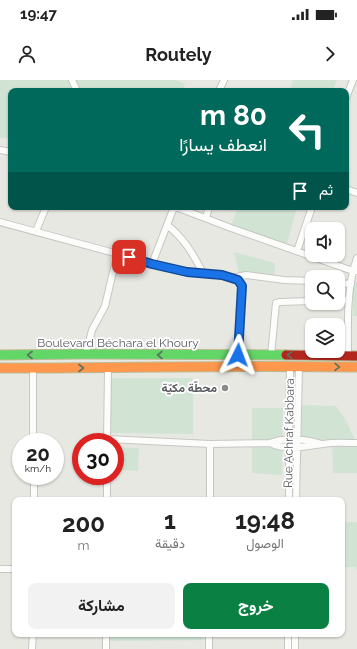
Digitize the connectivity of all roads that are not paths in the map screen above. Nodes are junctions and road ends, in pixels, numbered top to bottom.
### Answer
1 (353, 80) edge
2 (349, 90) edge
3 (45, 210) edge
4 (174, 210) edge
5 (183, 210) edge
6 (208, 210) edge
7 (311, 210) edge
8 (206, 218) junction
9 (0, 222) edge
10 (167, 225) junction
11 (36, 231) junction
12 (297, 251) junction
13 (118, 254) junction
14 (357, 258) edge
15 (152, 264) junction
16 (355, 271) edge
17 (203, 273) junction
18 (232, 278) junction
19 (305, 281) edge
20 (345, 284) edge
21 (351, 284) junction
22 (345, 300) edge
23 (349, 300) junction
24 (305, 301) edge
25 (86, 354) junction
26 (0, 355) edge
27 (238, 355) junction
28 (271, 355) junction
29 (353, 356) edge
30 (295, 366) junction
31 (357, 367) edge
32 (0, 368) edge
33 (33, 368) junction
34 (108, 368) junction
35 (33, 433) edge
36 (107, 433) edge
37 (289, 439) junction
38 (297, 440) junction
39 (124, 441) edge
40 (357, 443) edge
41 (210, 444) junction
42 (270, 444) junction
43 (322, 444) junction
44 (289, 448) junction
45 (297, 448) junction
46 (34, 485) edge
47 (107, 485) edge
48 (34, 497) edge
49 (107, 497) edge
50 (210, 497) edge
51 (289, 497) edge
52 (296, 497) edge
53 (0, 569) edge
54 (12, 569) edge
55 (33, 637) edge
56 (106, 637) edge
57 (209, 637) edge
58 (288, 637) edge
59 (295, 637) edge
60 (32, 649) edge
61 (106, 649) edge
62 (209, 649) edge
63 (288, 649) edge
64 (295, 649) edge

1 - 2 street
3 - 11 street
4 - 10 street
5 - 8 street
6 - 8 street
7 - 12 street
8 - 12 street
9 - 11 street
10 - 15 street
10 - 17 street
11 - 13 street
12 - 16 street
13 - 15 street
13 - 25 street
14 - 16 street
15 - 17 street
16 - 21 street
17 - 18 street
18 - 19 street
18 - 27 street
20 - 21 street
21 - 23 street
22 - 23 street
23 - 29 street
24 - 28 street
25 -> 26 highway, Boulevard Béchara el Khoury
27 -> 25 highway, Boulevard Béchara el Khoury
27 - 28 highway, Boulevard Béchara el Khoury
29 -> 28 highway, Boulevard Béchara el Khoury
30 -> 31 highway, Boulevard Béchara el Khoury
30 - 34 highway, Boulevard Béchara el Khoury
30 - 37 street, Rue Achraf Kabbara
30 - 38 street, Rue Achraf Kabbara
32 - 33 highway, Boulevard Béchara el Khoury
33 -> 34 highway, Boulevard Béchara el Khoury
33 - 35 street
34 - 36 street
37 - 38 street
37 - 42 street
37 - 44 street, Rue Achraf Kabbara
38 - 43 street
38 - 45 street, Rue Achraf Kabbara
39 - 41 street
40 - 43 street
41 - 42 street
41 - 50 street
42 - 44 street
43 - 45 street
44 - 45 street
44 - 51 street, Rue Achraf Kabbara
45 - 52 street, Rue Achraf Kabbara
46 - 48 street
47 - 49 street
53 - 54 street
55 - 60 street
56 - 61 street
57 - 62 street
58 - 63 street
59 - 64 street

